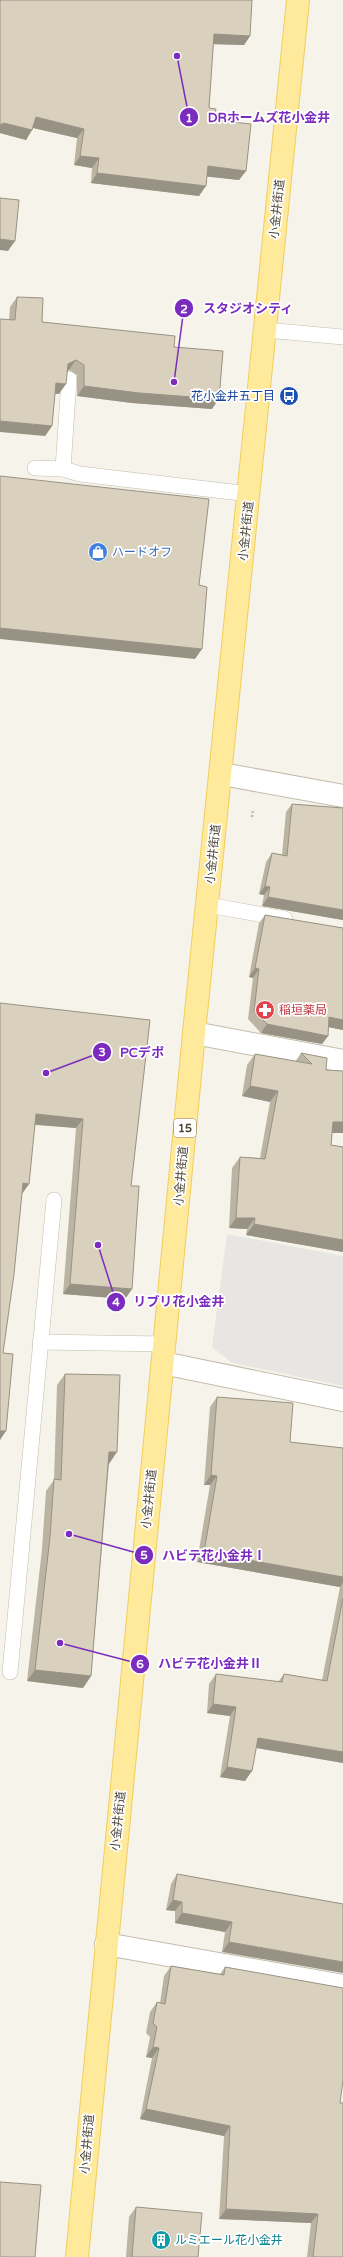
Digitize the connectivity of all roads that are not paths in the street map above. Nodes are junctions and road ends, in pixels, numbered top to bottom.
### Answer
1 (298, 0) edge
2 (266, 330) junction
3 (343, 337) edge
4 (69, 379) edge
5 (35, 468) dead end
6 (65, 469) junction
7 (249, 494) junction
8 (222, 774) junction
9 (343, 796) edge
10 (208, 905) junction
11 (297, 921) edge
12 (194, 1033) junction
13 (343, 1061) edge
14 (54, 1200) dead end
15 (40, 1342) junction
16 (164, 1354) junction
17 (343, 1400) edge
18 (7, 1624) edge
19 (10, 1672) dead end
20 (106, 1944) junction
21 (343, 1986) edge
22 (77, 2257) edge

1 - 2 main road, 小金井街道 / 15
2 - 3 lane
2 - 7 main road, 小金井街道 / 15
4 - 6 lane
5 - 6 lane
6 - 7 lane
7 - 8 main road, 小金井街道 / 15
8 - 9 street
8 - 10 main road, 小金井街道 / 15
10 - 11 lane
10 - 12 main road, 小金井街道 / 15
12 - 13 street
12 - 16 main road, 小金井街道 / 15
14 - 15 lane
15 - 16 lane
15 - 18 lane
16 - 17 street
16 - 20 main road, 小金井街道 / 15
18 - 19 lane
20 - 21 street
20 - 22 main road, 小金井街道 / 15

